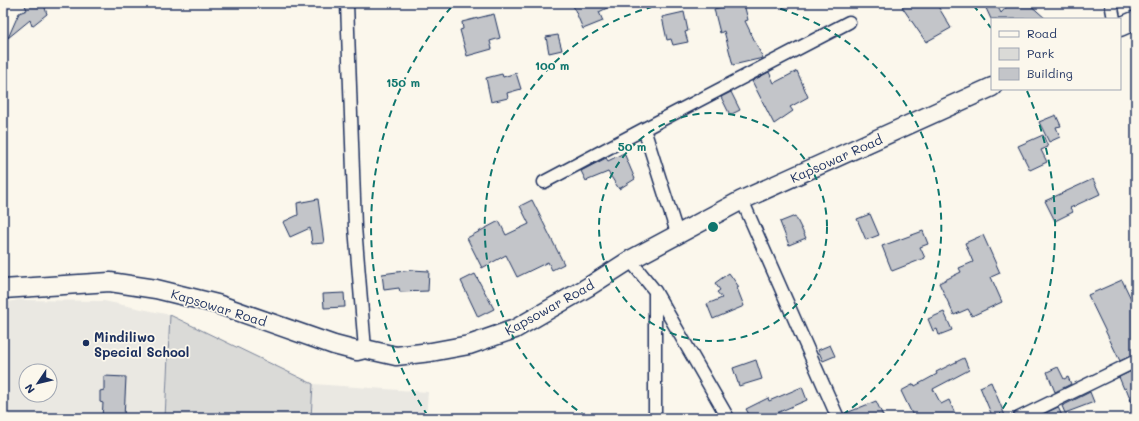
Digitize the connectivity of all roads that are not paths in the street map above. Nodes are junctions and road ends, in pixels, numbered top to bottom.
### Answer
1 (347, 3) edge
2 (1111, 3) edge
3 (1114, 18) edge
4 (1136, 20) edge
5 (849, 22) dead end
6 (1121, 27) edge
7 (991, 87) edge
8 (644, 129) junction
9 (544, 182) dead end
10 (742, 200) junction
11 (677, 233) junction
12 (630, 260) junction
13 (3, 289) edge
14 (656, 291) junction
15 (364, 349) junction
16 (1136, 362) edge
17 (655, 418) edge
18 (728, 418) edge
19 (838, 418) edge
20 (1019, 418) edge

1 - 15 street
2 - 3 street
4 - 6 main road
5 - 8 street
7 - 10 main road, Kapsowar Road
8 - 9 street
8 - 11 street
10 - 11 main road, Kapsowar Road
10 - 19 street
11 - 12 main road, Kapsowar Road
12 - 14 street
12 - 15 main road, Kapsowar Road
13 - 15 main road, Kapsowar Road
14 - 17 street
14 - 18 street
16 - 20 street

